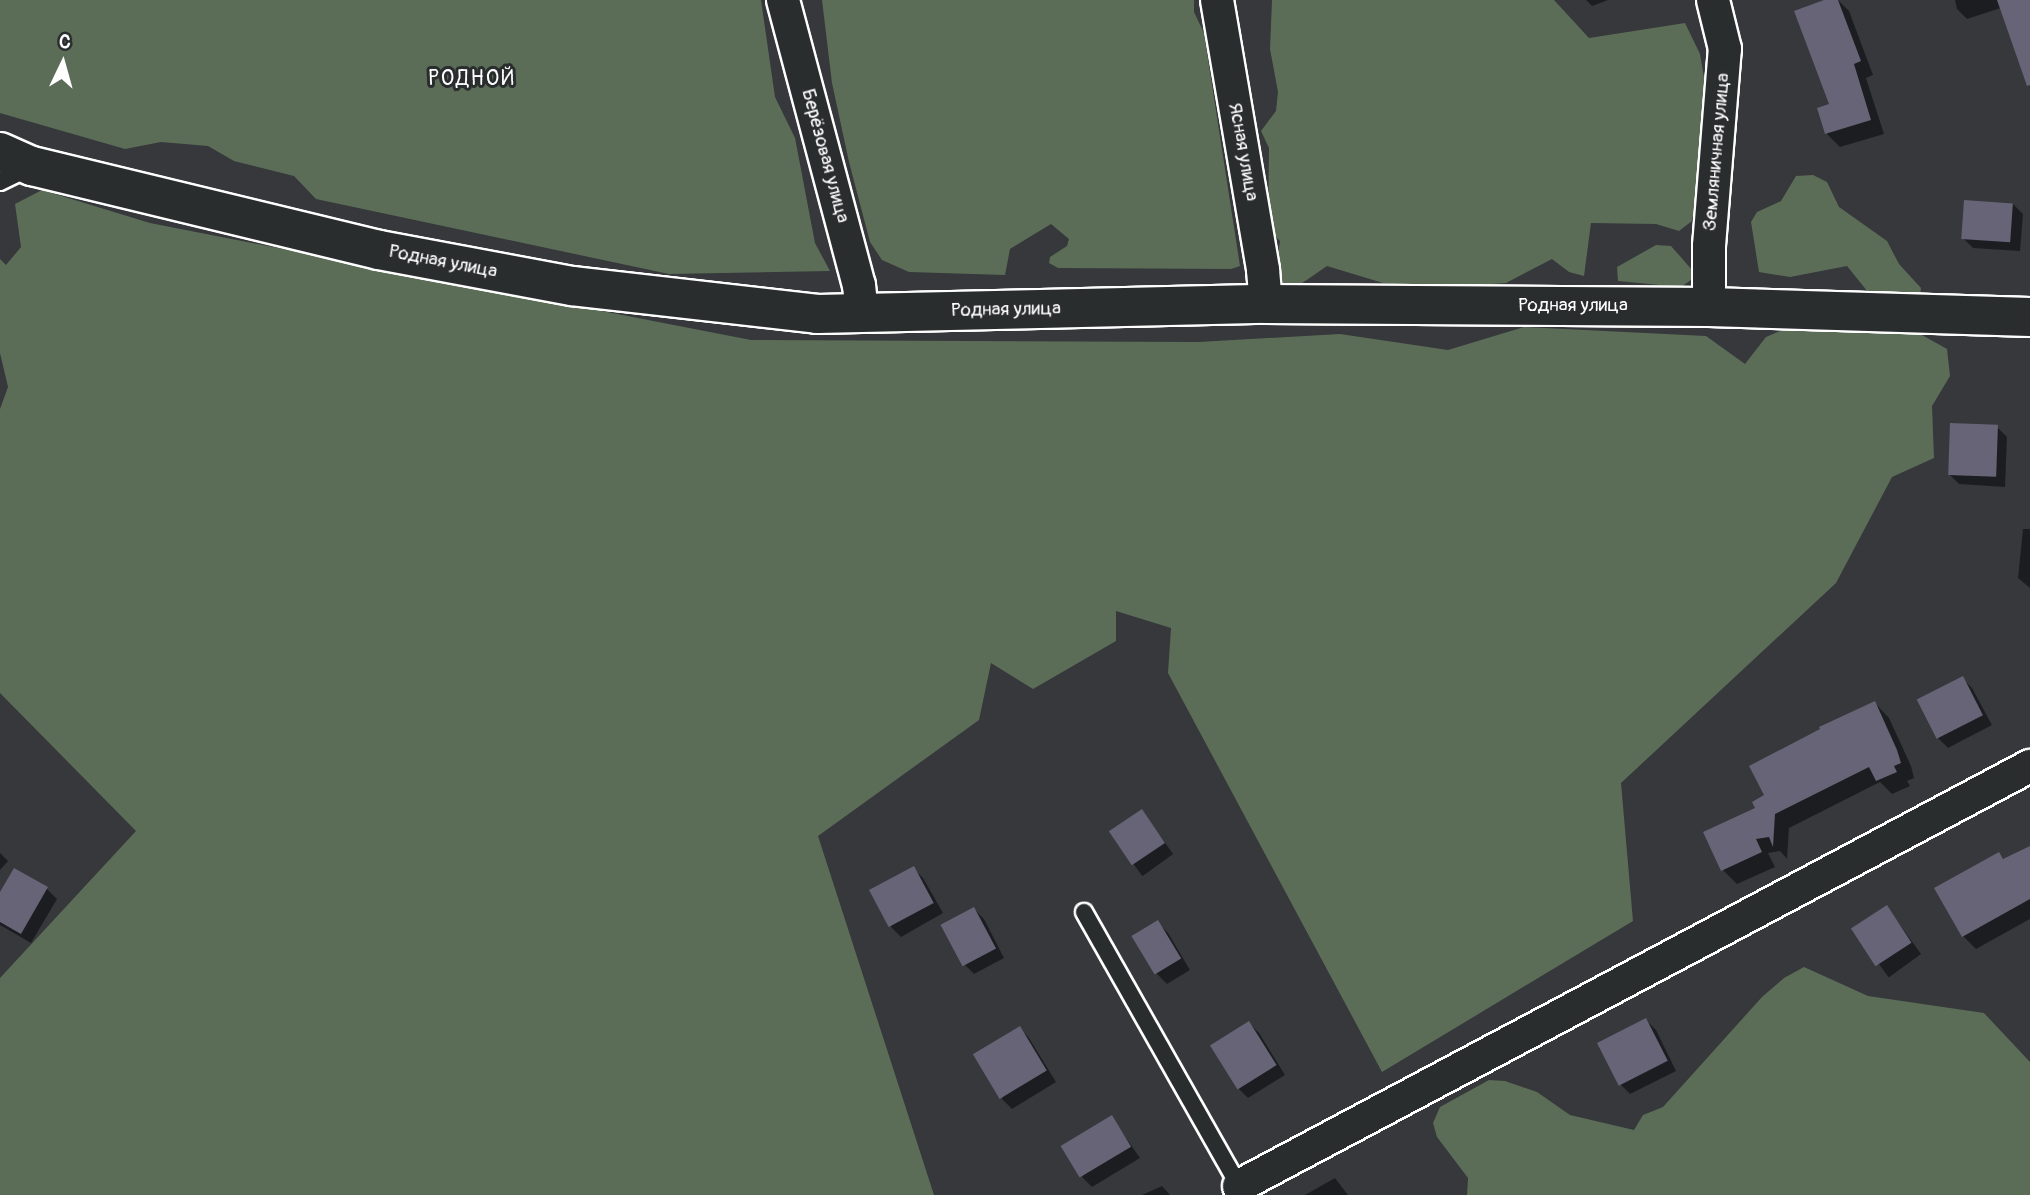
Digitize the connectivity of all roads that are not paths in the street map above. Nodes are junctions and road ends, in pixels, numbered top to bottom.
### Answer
1 (783, 0) edge
2 (1217, 0) edge
3 (1713, 0) edge
4 (11, 167) edge
5 (1266, 304) junction
6 (1709, 307) junction
7 (862, 314) junction
8 (2030, 317) edge
9 (2030, 766) edge
10 (1084, 912) dead end
11 (1241, 1191) edge

1 - 7 street, Берёзовая улица
2 - 5 street, Ясная улица
3 - 6 street, Земляничная улица
4 - 7 street, Родная улица
5 - 6 street, Родная улица
5 - 7 street, Родная улица
6 - 8 street, Родная улица
9 - 11 street
10 - 11 lane

